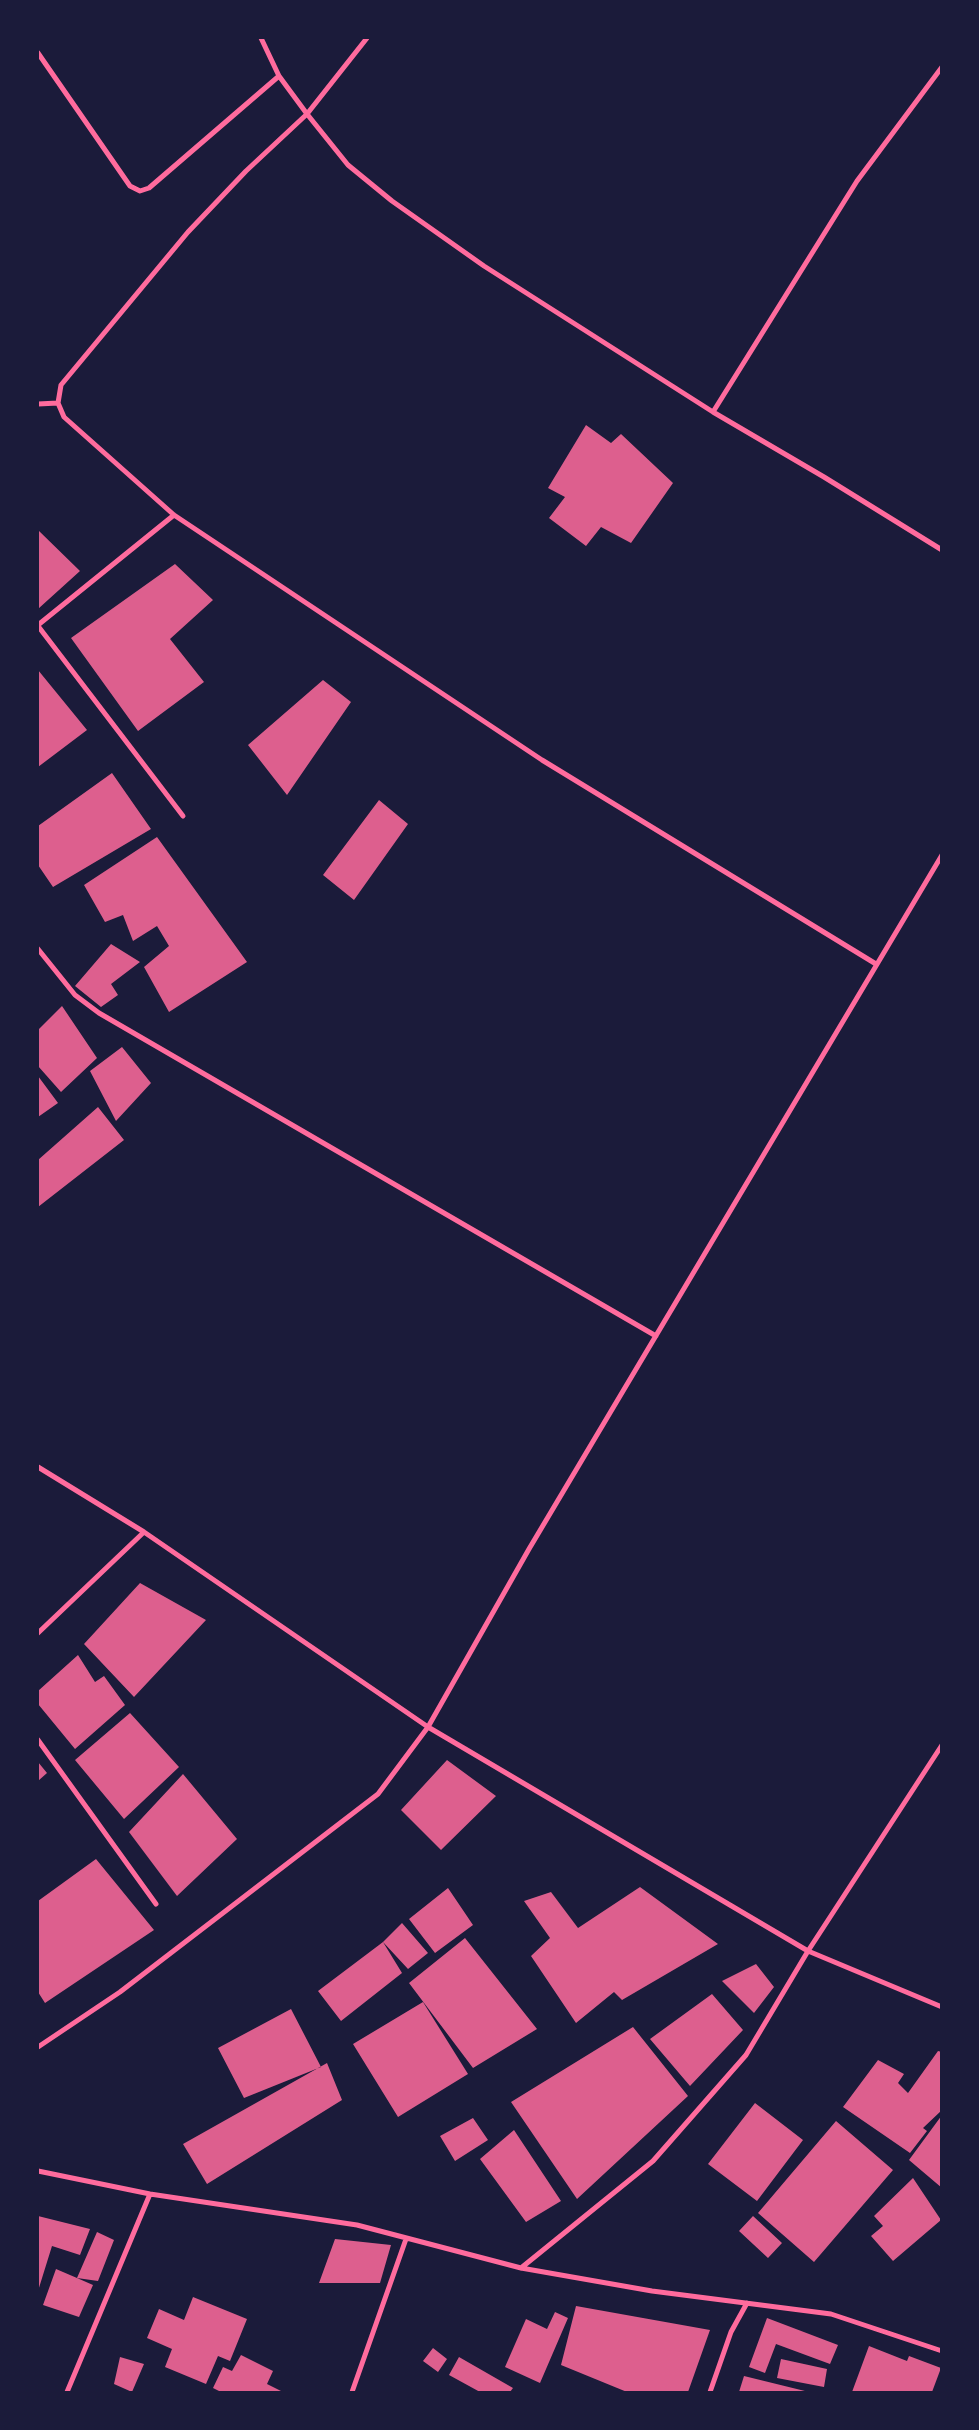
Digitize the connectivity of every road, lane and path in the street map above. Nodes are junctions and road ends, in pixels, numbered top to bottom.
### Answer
1 (261, 38) edge
2 (367, 38) edge
3 (38, 53) edge
4 (942, 67) edge
5 (279, 76) junction
6 (307, 114) junction
7 (58, 403) junction
8 (38, 404) edge
9 (713, 412) junction
10 (174, 515) junction
11 (942, 550) edge
12 (38, 626) edge
13 (183, 816) dead end
14 (942, 855) edge
15 (38, 949) edge
16 (876, 964) junction
17 (656, 1336) junction
18 (38, 1467) edge
19 (144, 1532) junction
20 (38, 1633) edge
21 (428, 1727) junction
22 (38, 1740) edge
23 (942, 1745) edge
24 (156, 1904) dead end
25 (808, 1951) junction
26 (942, 2007) edge
27 (38, 2047) edge
28 (38, 2171) edge
29 (150, 2194) junction
30 (406, 2239) junction
31 (521, 2268) junction
32 (747, 2303) junction
33 (942, 2351) edge
34 (67, 2392) edge
35 (352, 2392) edge
36 (710, 2392) edge

1 - 5 street
2 - 6 street
3 - 5 street
4 - 9 street
5 - 6 street
6 - 7 street
6 - 9 street
7 - 8 street
7 - 10 street
9 - 11 street
10 - 12 street
10 - 16 street
12 - 13 street
14 - 16 street
15 - 17 street
16 - 17 street
17 - 21 street
18 - 19 street
19 - 20 street
19 - 21 street
21 - 25 street
21 - 27 street
22 - 24 street
23 - 25 street
25 - 26 street
25 - 31 street
28 - 29 street
29 - 30 street
29 - 34 street
30 - 31 street
30 - 35 street
31 - 32 street
32 - 33 street
32 - 36 street

